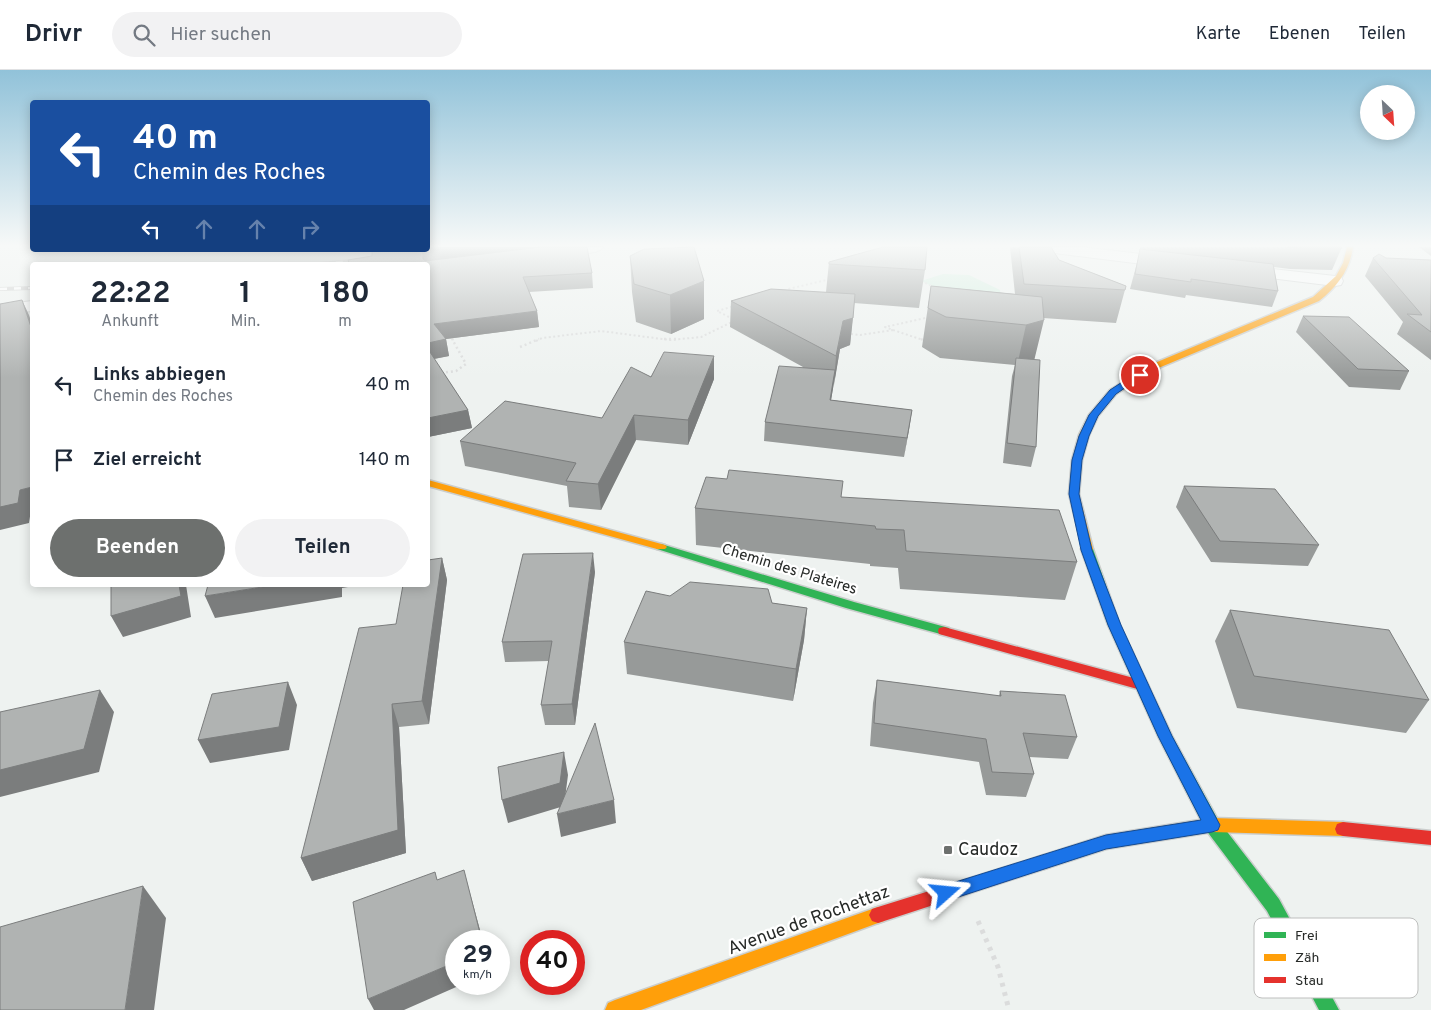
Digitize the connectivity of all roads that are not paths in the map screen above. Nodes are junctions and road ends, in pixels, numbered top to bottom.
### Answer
1 (1328, 291) edge
2 (30, 306) edge
3 (0, 310) edge
4 (430, 484) edge
5 (1142, 685) junction
6 (1212, 825) junction
7 (1431, 838) edge
8 (1280, 918) edge
9 (1323, 998) edge
10 (615, 1010) edge
11 (1329, 1010) edge

1 - 5 street
2 - 3 street
4 - 5 street, Chemin des Plateires
5 - 6 street
6 - 7 street, Avenue de Rochettaz
6 - 8 street
6 - 10 street, Avenue de Rochettaz
9 - 11 street

